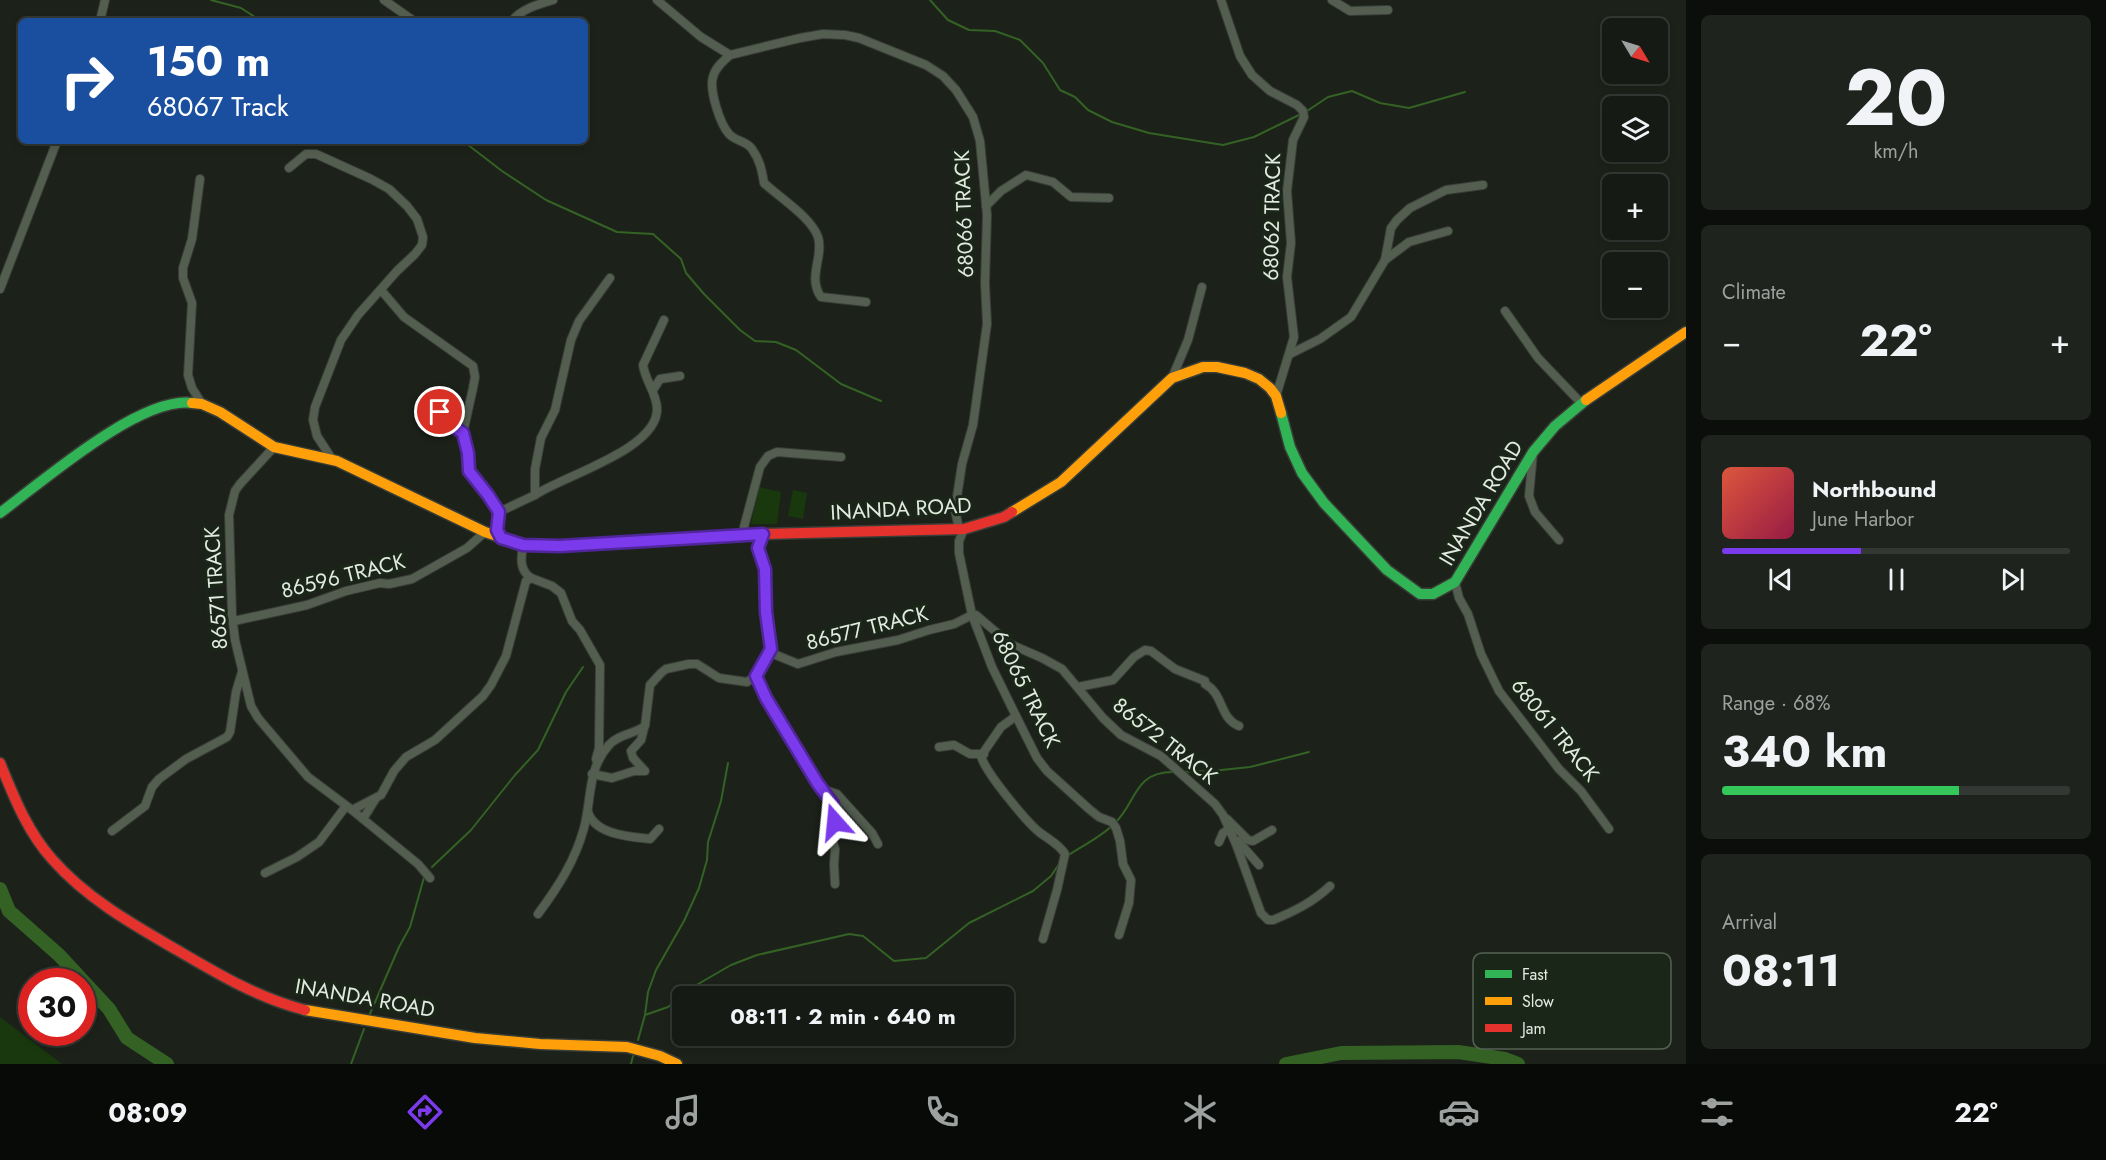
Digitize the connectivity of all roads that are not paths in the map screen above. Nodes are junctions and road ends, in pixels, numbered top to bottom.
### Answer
1 (105, 0) edge
2 (384, 0) edge
3 (553, 0) edge
4 (657, 0) edge
5 (1215, 0) edge
6 (1221, 0) edge
7 (1332, 0) edge
8 (1223, 9) junction
9 (1388, 10) dead end
10 (101, 18) edge
11 (410, 18) edge
12 (516, 18) edge
13 (730, 55) junction
14 (56, 144) edge
15 (290, 168) dead end
16 (200, 179) dead end
17 (1483, 185) dead end
18 (1109, 198) dead end
19 (986, 206) junction
20 (1448, 231) dead end
21 (1385, 260) junction
22 (610, 278) dead end
23 (1202, 287) dead end
24 (0, 289) edge
25 (381, 290) junction
26 (867, 302) dead end
27 (1505, 311) dead end
28 (664, 320) dead end
29 (1686, 332) edge
30 (1290, 354) junction
31 (680, 376) dead end
32 (1172, 378) junction
33 (653, 390) junction
34 (1276, 396) junction
35 (1581, 403) junction
36 (202, 404) junction
37 (430, 406) dead end
38 (463, 433) junction
39 (274, 447) junction
40 (1533, 452) junction
41 (841, 457) dead end
42 (337, 461) junction
43 (535, 495) junction
44 (499, 512) junction
45 (0, 513) edge
46 (961, 529) junction
47 (485, 532) junction
48 (763, 534) junction
49 (746, 536) junction
50 (501, 538) junction
51 (1559, 540) dead end
52 (523, 545) junction
53 (531, 578) junction
54 (1455, 582) junction
55 (972, 615) junction
56 (234, 621) junction
57 (771, 653) junction
58 (243, 671) junction
59 (756, 676) junction
60 (1078, 687) junction
61 (1016, 717) junction
62 (1239, 726) dead end
63 (644, 728) junction
64 (939, 747) dead end
65 (984, 754) junction
66 (0, 763) edge
67 (594, 770) junction
68 (822, 789) junction
69 (376, 798) junction
70 (349, 808) junction
71 (588, 812) junction
72 (1224, 816) junction
73 (363, 819) junction
74 (659, 829) dead end
75 (1229, 829) junction
76 (1609, 829) dead end
77 (1272, 830) dead end
78 (112, 831) dead end
79 (878, 843) dead end
80 (1219, 843) dead end
81 (1259, 865) dead end
82 (265, 873) dead end
83 (430, 878) dead end
84 (835, 884) dead end
85 (1330, 886) dead end
86 (538, 914) dead end
87 (1119, 935) dead end
88 (1043, 939) dead end
89 (676, 1064) edge

1 - 10 street
2 - 11 street
3 - 12 street
4 - 13 street
5 - 8 street
6 - 8 street, 68062 TRACK
7 - 9 street
8 - 30 street, 68062 TRACK
13 - 19 street, 68066 TRACK
13 - 26 street
14 - 24 street
15 - 25 street
16 - 36 street
17 - 21 street
18 - 19 street
19 - 46 street, 68066 TRACK
20 - 21 street
21 - 30 street
22 - 43 street
23 - 32 street
25 - 38 street
25 - 42 street
27 - 35 street
28 - 33 street
29 - 35 street, INANDA ROAD
30 - 34 street, 68062 TRACK
31 - 33 street
32 - 34 street, INANDA ROAD
32 - 46 street, INANDA ROAD
33 - 43 street
34 - 54 street, INANDA ROAD
35 - 40 street, INANDA ROAD
36 - 39 street, INANDA ROAD
36 - 45 street, INANDA ROAD
37 - 38 street
38 - 44 street
39 - 42 street, INANDA ROAD
39 - 56 street, 86571 TRACK
40 - 51 street
40 - 54 street, INANDA ROAD
41 - 49 street
42 - 47 street, INANDA ROAD
43 - 44 street
44 - 50 street
46 - 48 street, INANDA ROAD
46 - 55 street, 68065 TRACK
47 - 50 street, INANDA ROAD
47 - 56 street, 86596 TRACK
48 - 49 street, INANDA ROAD
48 - 57 street
49 - 52 street, INANDA ROAD
50 - 52 street, INANDA ROAD
52 - 53 street
53 - 67 street
53 - 69 street
54 - 76 street, 68061 TRACK
55 - 57 street, 86577 TRACK
55 - 60 street, 86572 TRACK
55 - 61 street, 68065 TRACK
56 - 58 street, 86571 TRACK
57 - 59 street
58 - 70 street, 86571 TRACK
58 - 78 street
59 - 63 street
59 - 68 street
60 - 62 street
60 - 72 street, 86572 TRACK
61 - 65 street
61 - 87 street, 68065 TRACK
63 - 67 street
63 - 67 street
64 - 65 street
65 - 88 street
66 - 89 street, INANDA ROAD
67 - 71 street
68 - 79 street
68 - 84 street
69 - 70 street
69 - 73 street
70 - 73 street, 86571 TRACK
70 - 82 street
71 - 74 street
71 - 86 street
72 - 75 street, 86572 TRACK
72 - 77 street
73 - 83 street, 86571 TRACK
75 - 80 street
75 - 81 street
75 - 85 street, 86572 TRACK

